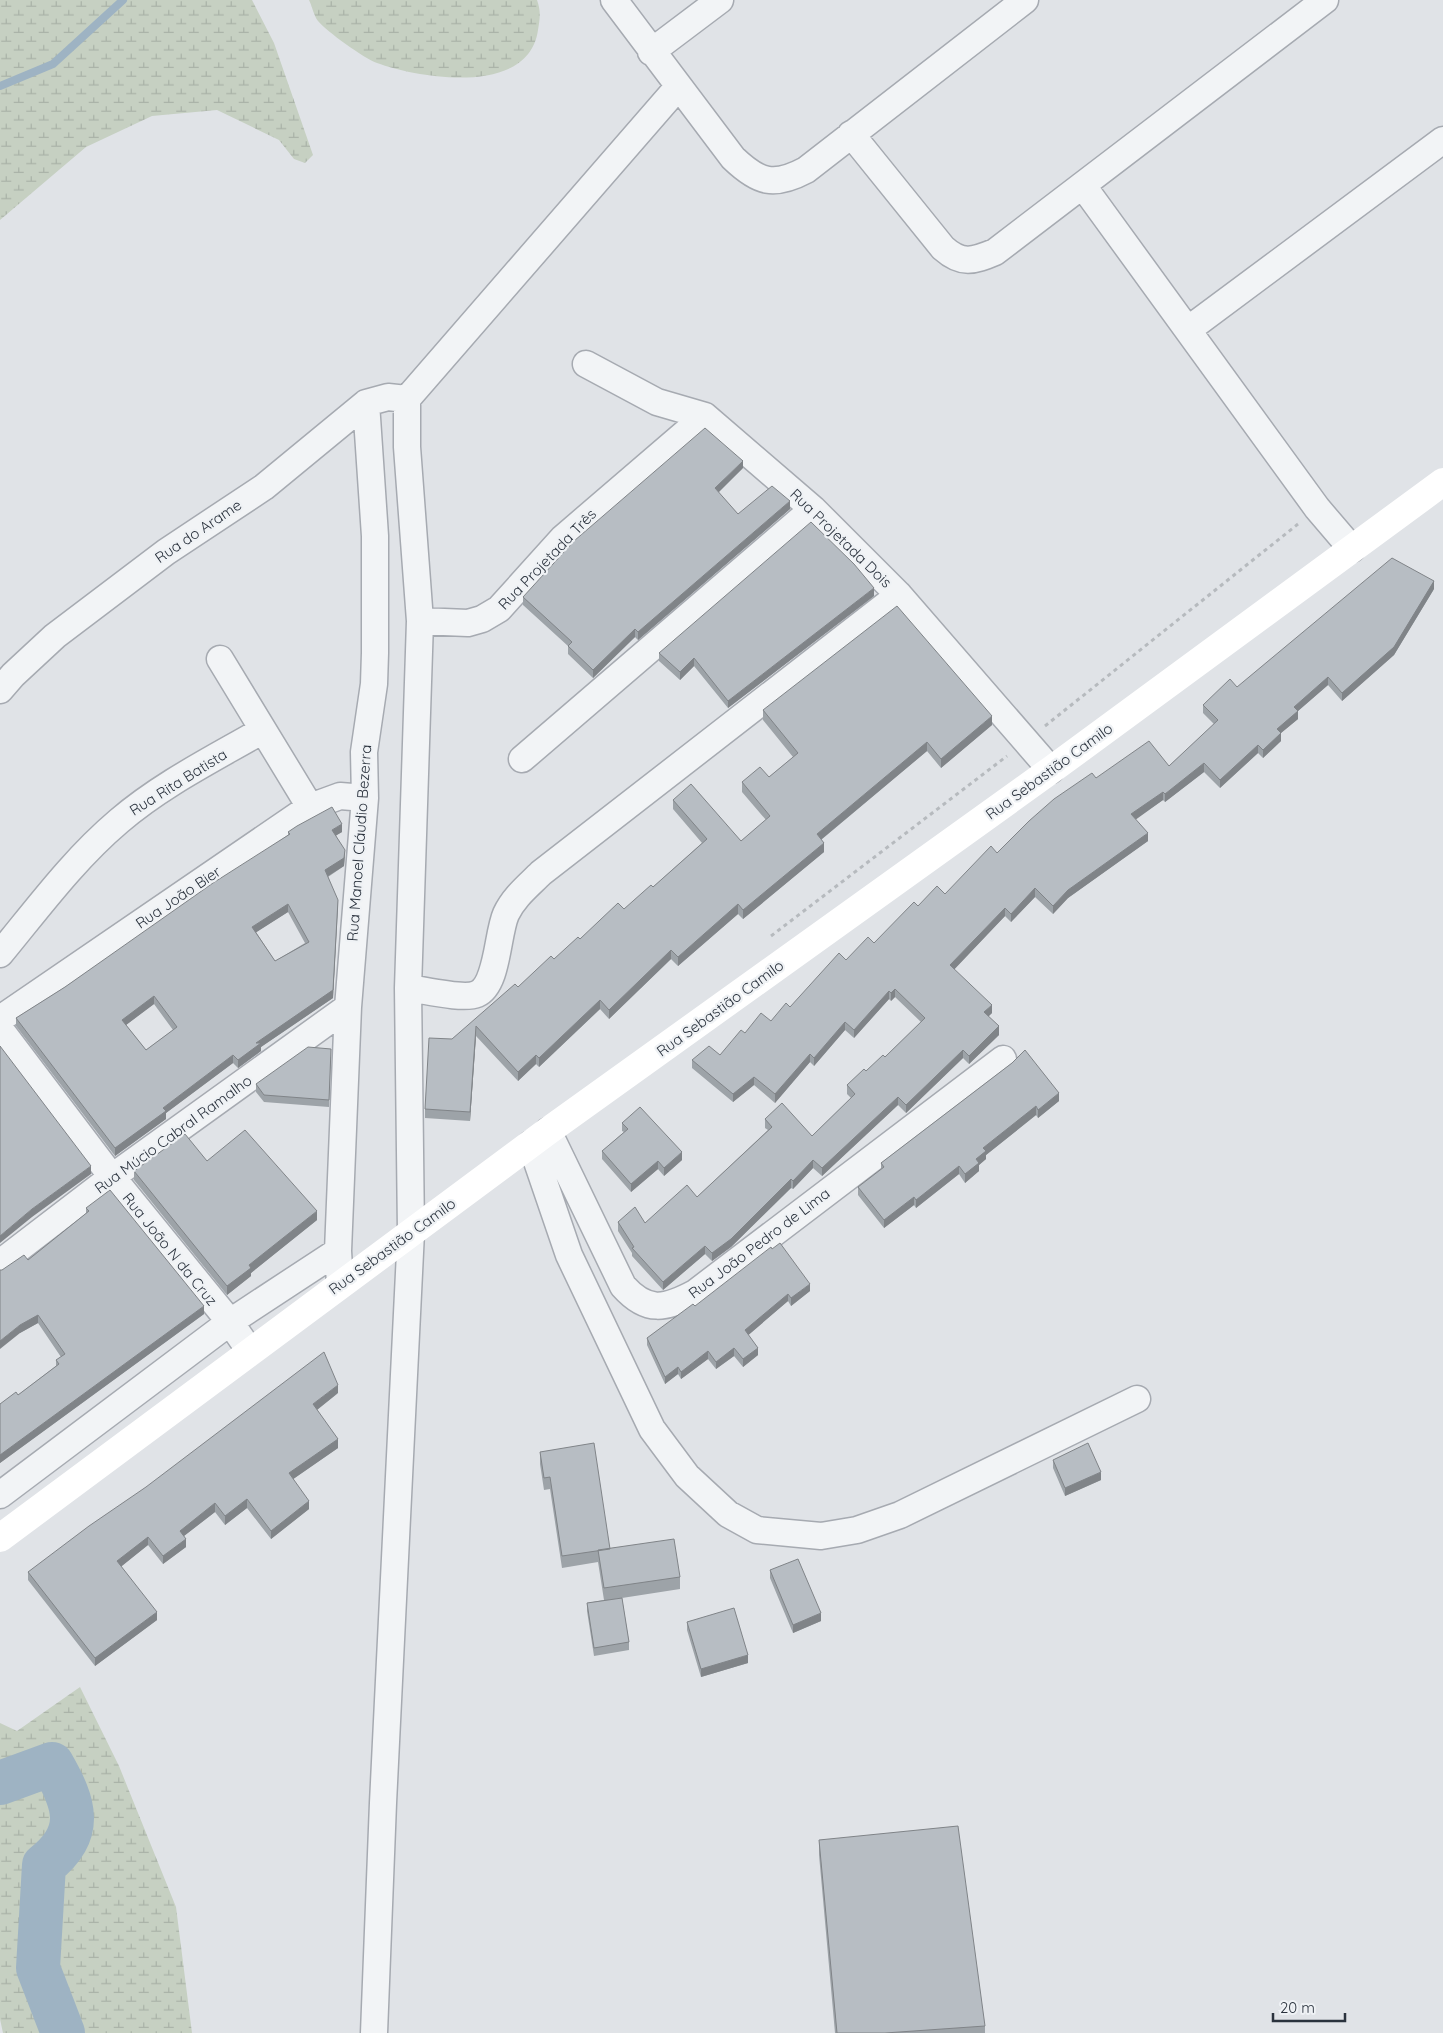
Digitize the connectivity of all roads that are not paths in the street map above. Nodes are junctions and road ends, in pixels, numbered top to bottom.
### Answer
1 (614, 0) edge
2 (720, 0) edge
3 (1025, 0) edge
4 (1325, 0) edge
5 (651, 52) junction
6 (678, 87) junction
7 (851, 134) junction
8 (1443, 140) edge
9 (1083, 186) junction
10 (1189, 329) junction
11 (586, 364) dead end
12 (408, 399) junction
13 (366, 403) junction
14 (705, 416) junction
15 (1443, 482) edge
16 (813, 509) junction
17 (1352, 549) junction
18 (899, 595) junction
19 (420, 621) junction
20 (220, 659) dead end
21 (0, 690) edge
22 (263, 730) junction
23 (522, 759) dead end
24 (1051, 770) junction
25 (364, 798) junction
26 (310, 807) junction
27 (0, 954) edge
28 (408, 988) junction
29 (348, 1007) junction
30 (0, 1019) edge
31 (0, 1029) edge
32 (1003, 1059) dead end
33 (540, 1137) junction
34 (112, 1178) junction
35 (411, 1232) junction
36 (338, 1251) junction
37 (0, 1263) edge
38 (340, 1284) junction
39 (230, 1322) junction
40 (250, 1351) junction
41 (1137, 1399) dead end
42 (0, 1495) edge
43 (0, 1538) edge
44 (374, 2033) edge

1 - 5 street
2 - 5 street
3 - 7 street
4 - 9 street
5 - 6 street
6 - 7 street
6 - 12 street
7 - 9 street
8 - 10 street
9 - 10 street
10 - 17 street
11 - 14 street, Rua Projetada Dois
12 - 13 street, Rua do Arame
12 - 19 street
13 - 21 street, Rua do Arame
13 - 25 street, Rua Manoel Cláudio Bezerra
14 - 16 street, Rua Projetada Dois
14 - 19 street, Rua Projetada Três
15 - 17 main road, Rua Sebastião Camilo
16 - 18 street, Rua Projetada Dois
16 - 23 street
17 - 24 main road, Rua Sebastião Camilo
18 - 24 street, Rua Projetada Dois
18 - 28 street
19 - 28 street
20 - 22 street
22 - 26 street
22 - 27 street, Rua Rita Batista
24 - 33 main road, Rua Sebastião Camilo
25 - 26 street, Rua João Bier
25 - 29 street, Rua Manoel Cláudio Bezerra
26 - 30 street, Rua João Bier
28 - 35 street
29 - 34 street, Rua Múcio Cabral Ramalho
29 - 36 street, Rua Manoel Cláudio Bezerra
31 - 34 street, Rua João N da Cruz
32 - 33 street, Rua João Pedro de Lima
33 - 35 main road, Rua Sebastião Camilo
33 - 41 street
34 - 37 street, Rua Múcio Cabral Ramalho
34 - 39 street, Rua João N da Cruz
35 - 38 main road, Rua Sebastião Camilo
35 - 44 street
36 - 38 street, Rua Manoel Cláudio Bezerra
36 - 39 street, Rua Sebastião Camilo
38 - 40 main road, Rua Sebastião Camilo
39 - 40 street, Rua João N da Cruz
39 - 42 street, Rua Sebastião Camilo
40 - 43 main road, Rua Sebastião Camilo

